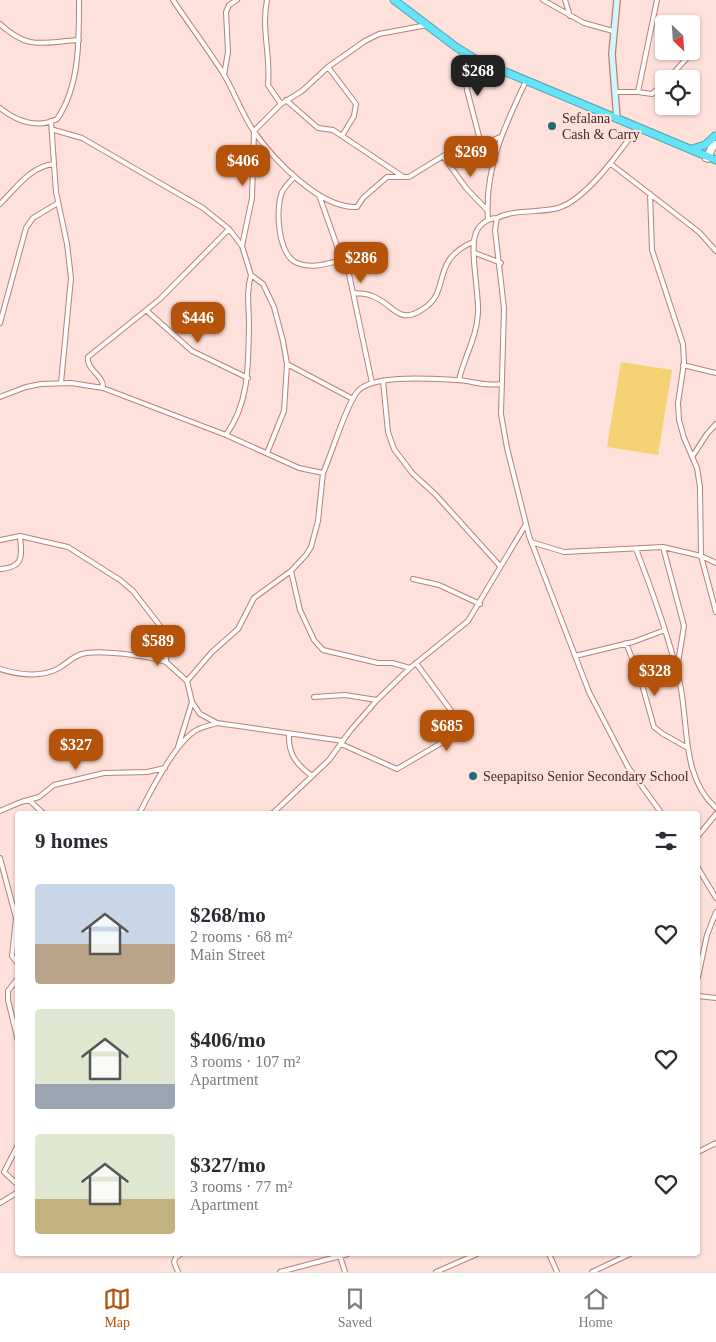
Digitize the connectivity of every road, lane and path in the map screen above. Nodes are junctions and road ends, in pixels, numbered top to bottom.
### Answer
1 (79, 0) edge
2 (175, 0) edge
3 (237, 0) edge
4 (267, 0) edge
5 (394, 0) edge
6 (544, 0) edge
7 (565, 0) edge
8 (617, 0) edge
9 (657, 0) edge
10 (570, 16) junction
11 (0, 24) edge
12 (427, 25) junction
13 (613, 31) junction
14 (79, 40) junction
15 (462, 51) junction
16 (685, 60) edge
17 (328, 67) junction
18 (676, 70) edge
19 (224, 75) junction
20 (526, 81) junction
21 (655, 91) edge
22 (616, 92) junction
23 (638, 92) junction
24 (286, 100) junction
25 (281, 104) junction
26 (0, 108) edge
27 (617, 120) junction
28 (51, 121) junction
29 (637, 128) junction
30 (54, 130) junction
31 (254, 131) junction
32 (649, 133) junction
33 (342, 136) junction
34 (500, 137) junction
35 (716, 138) edge
36 (481, 144) junction
37 (691, 149) junction
38 (442, 156) junction
39 (709, 158) edge
40 (54, 164) junction
41 (611, 164) junction
42 (716, 164) edge
43 (294, 177) junction
44 (404, 177) junction
45 (650, 194) junction
46 (319, 195) junction
47 (58, 203) junction
48 (0, 204) edge
49 (487, 210) junction
50 (497, 218) junction
51 (488, 220) junction
52 (229, 229) junction
53 (473, 242) junction
54 (242, 246) junction
55 (716, 251) edge
56 (475, 252) junction
57 (342, 260) junction
58 (500, 263) junction
59 (251, 275) junction
60 (353, 294) junction
61 (147, 311) junction
62 (0, 323) edge
63 (287, 364) junction
64 (683, 365) junction
65 (716, 373) edge
66 (248, 378) junction
67 (459, 380) junction
68 (383, 381) junction
69 (60, 383) junction
70 (372, 383) junction
71 (501, 384) junction
72 (103, 388) junction
73 (0, 398) edge
74 (353, 399) junction
75 (716, 424) edge
76 (226, 435) junction
77 (267, 453) junction
78 (692, 457) junction
79 (323, 473) junction
80 (526, 524) junction
81 (20, 536) junction
82 (0, 540) edge
83 (531, 542) junction
84 (663, 547) junction
85 (636, 549) junction
86 (702, 556) junction
87 (716, 563) edge
88 (500, 566) junction
89 (0, 569) edge
90 (291, 571) junction
91 (413, 579) dead end
92 (480, 604) junction
93 (716, 612) edge
94 (665, 630) junction
95 (626, 643) junction
96 (574, 656) junction
97 (166, 662) junction
98 (416, 663) junction
99 (410, 668) junction
100 (0, 669) edge
101 (677, 670) junction
102 (187, 681) junction
103 (314, 696) dead end
104 (377, 700) junction
105 (192, 702) junction
106 (217, 723) junction
107 (289, 734) junction
108 (342, 743) junction
109 (688, 748) junction
110 (177, 751) junction
111 (166, 768) junction
112 (312, 776) junction
113 (29, 800) junction
114 (716, 808) edge
115 (0, 811) edge
116 (41, 811) edge
117 (141, 811) edge
118 (275, 811) edge
119 (660, 811) edge
120 (716, 814) edge
121 (714, 820) edge
122 (700, 834) edge
123 (0, 858) edge
124 (700, 871) edge
125 (716, 898) edge
126 (716, 912) edge
127 (15, 914) edge
128 (15, 928) edge
129 (15, 960) edge
130 (700, 968) edge
131 (15, 982) edge
132 (700, 996) edge
133 (716, 998) edge
134 (15, 1029) edge
135 (716, 1143) edge
136 (15, 1151) edge
137 (700, 1151) edge
138 (15, 1182) edge
139 (15, 1194) edge
140 (0, 1203) edge
141 (178, 1256) edge
142 (336, 1256) edge
143 (340, 1256) edge
144 (472, 1256) edge
145 (550, 1256) edge
146 (626, 1256) edge
147 (178, 1272) edge
148 (280, 1272) edge
149 (345, 1272) edge
150 (436, 1272) edge
151 (557, 1272) edge
152 (592, 1272) edge

1 - 14 street
2 - 19 street
3 - 19 street
4 - 25 street
5 - 12 highway
6 - 10 street
7 - 10 street
8 - 13 street
9 - 23 street
10 - 13 street
11 - 14 street
12 - 15 highway
12 - 17 street
13 - 22 street
14 - 28 street
15 - 20 highway
15 - 36 street
16 - 18 street
17 - 24 street
17 - 33 street
19 - 31 street
20 - 27 highway
20 - 34 street
21 - 23 street
22 - 23 street
22 - 27 street
24 - 25 street
24 - 33 street
25 - 31 street
26 - 28 street
27 - 29 highway
28 - 30 street
29 - 32 highway
29 - 41 street
30 - 40 street
30 - 52 street
31 - 43 street
31 - 54 street
32 - 37 highway
32 - 39 highway
33 - 44 street
34 - 36 street
34 - 49 street
35 - 37 highway
35 - 39 street
36 - 38 street
37 - 39 highway
38 - 44 street
38 - 49 street
39 - 42 highway
40 - 47 street
40 - 48 street
41 - 45 street
41 - 50 street
43 - 46 street
43 - 57 street
44 - 46 street
45 - 55 street
45 - 64 street
46 - 57 street
47 - 62 street
47 - 69 street
49 - 51 street
50 - 51 street
50 - 58 street
51 - 53 street
52 - 54 street
52 - 61 street
53 - 56 street
53 - 60 street
54 - 59 street
56 - 58 street
56 - 67 street
57 - 60 street
58 - 71 street
59 - 63 street
59 - 66 street
60 - 70 street
61 - 66 street
61 - 72 street
63 - 74 street
63 - 77 street
64 - 65 street
64 - 78 street
66 - 76 street
67 - 68 street
67 - 71 street
68 - 70 street
68 - 88 street
69 - 72 street
69 - 73 street
70 - 74 street
71 - 80 street
72 - 76 street
74 - 79 street
75 - 78 street
76 - 77 street
77 - 79 street
78 - 86 street
79 - 90 street
80 - 83 street
80 - 88 street
81 - 82 street
81 - 89 street
81 - 97 street
83 - 85 street
83 - 96 street
84 - 85 street
84 - 86 street
84 - 101 street
85 - 94 street
86 - 87 street
86 - 93 street
88 - 92 street
90 - 99 street
90 - 102 street
91 - 92 street
92 - 98 street
94 - 95 street
94 - 101 street
95 - 96 street
95 - 109 street
96 - 119 street
97 - 100 street
97 - 102 street
98 - 99 street
98 - 108 street
99 - 104 street
101 - 109 street
102 - 105 street
103 - 104 street
104 - 108 street
105 - 106 street
105 - 110 street
106 - 107 street
106 - 110 street
107 - 108 street
107 - 112 street
108 - 112 street
109 - 114 street
110 - 111 street
111 - 113 street
111 - 117 street
112 - 118 street
113 - 115 street
113 - 116 street
120 - 121 street
121 - 122 street
123 - 127 street
124 - 125 street
126 - 130 street
128 - 129 street
131 - 134 street
132 - 133 street
135 - 137 street
136 - 138 street
139 - 140 street
141 - 147 street
142 - 148 street
143 - 149 street
144 - 150 street
145 - 151 street
146 - 152 street

